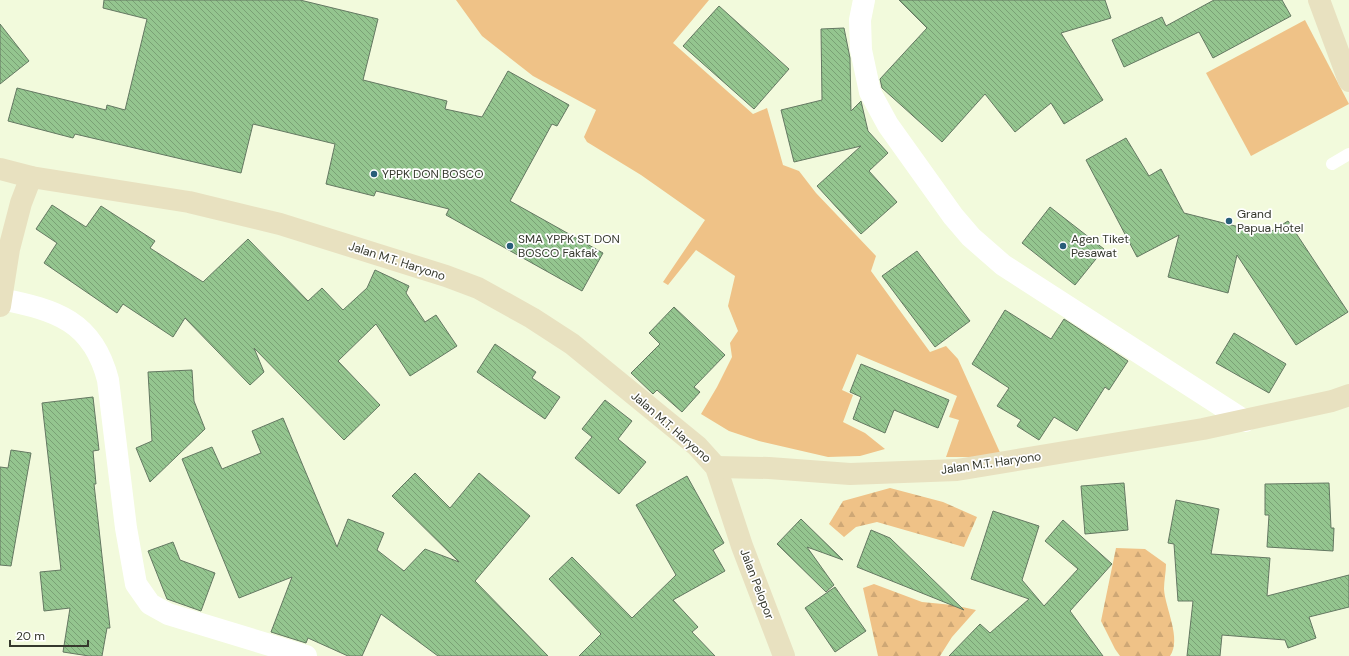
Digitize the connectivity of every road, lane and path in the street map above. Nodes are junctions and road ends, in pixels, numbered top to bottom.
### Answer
1 (864, 0) edge
2 (1319, 0) edge
3 (1349, 81) edge
4 (1349, 154) edge
5 (1332, 164) dead end
6 (0, 169) edge
7 (30, 177) junction
8 (1, 303) edge
9 (1349, 395) edge
10 (1245, 421) junction
11 (716, 467) junction
12 (306, 656) edge
13 (784, 656) edge

1 - 10 street
2 - 3 main road
4 - 5 lane
6 - 7 main road, Jalan M.T. Haryono
7 - 8 main road
7 - 11 main road, Jalan M.T. Haryono
8 - 12 street
9 - 10 main road, Jalan M.T. Haryono
10 - 11 main road, Jalan M.T. Haryono
11 - 13 main road, Jalan Pelopor

